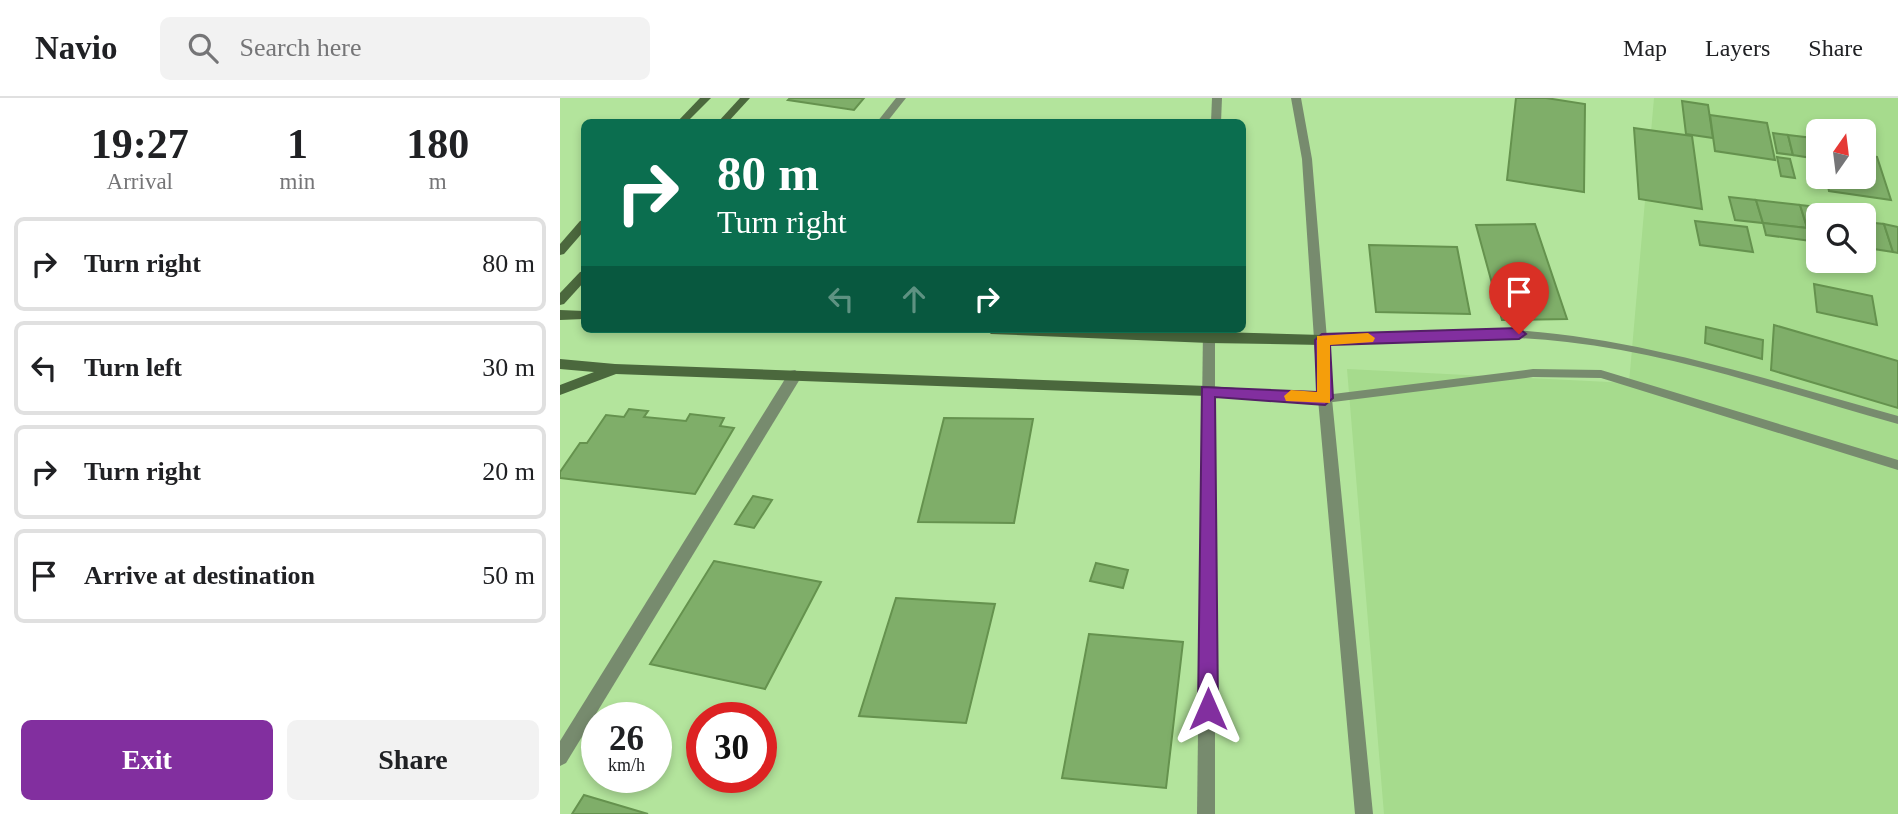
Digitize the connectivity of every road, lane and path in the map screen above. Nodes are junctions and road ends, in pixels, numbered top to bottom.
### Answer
1 (706, 98) edge
2 (745, 98) edge
3 (901, 98) edge
4 (1217, 98) edge
5 (1296, 98) edge
6 (685, 119) edge
7 (726, 119) edge
8 (884, 119) edge
9 (1216, 119) edge
10 (581, 219) edge
11 (581, 227) edge
12 (560, 235) edge
13 (560, 251) edge
14 (581, 278) edge
15 (560, 301) edge
16 (560, 315) edge
17 (581, 315) edge
18 (1165, 333) edge
19 (1209, 334) edge
20 (1322, 340) junction
21 (560, 364) edge
22 (615, 369) junction
23 (795, 376) junction
24 (560, 390) edge
25 (1207, 391) junction
26 (1325, 398) junction
27 (1898, 420) edge
28 (1898, 465) edge
29 (560, 757) edge
30 (1206, 814) edge
31 (1364, 814) edge

1 - 6 street
2 - 7 street
3 - 8 street
4 - 9 street
5 - 20 street
10 - 12 street
11 - 13 street
14 - 15 street
16 - 17 street
18 - 19 street
19 - 20 street
19 - 25 street
20 - 26 street
20 - 27 lane
21 - 22 street
22 - 23 street
22 - 24 street
23 - 25 street
23 - 29 street
25 - 26 street
25 - 30 street
26 - 28 lane
26 - 31 street

